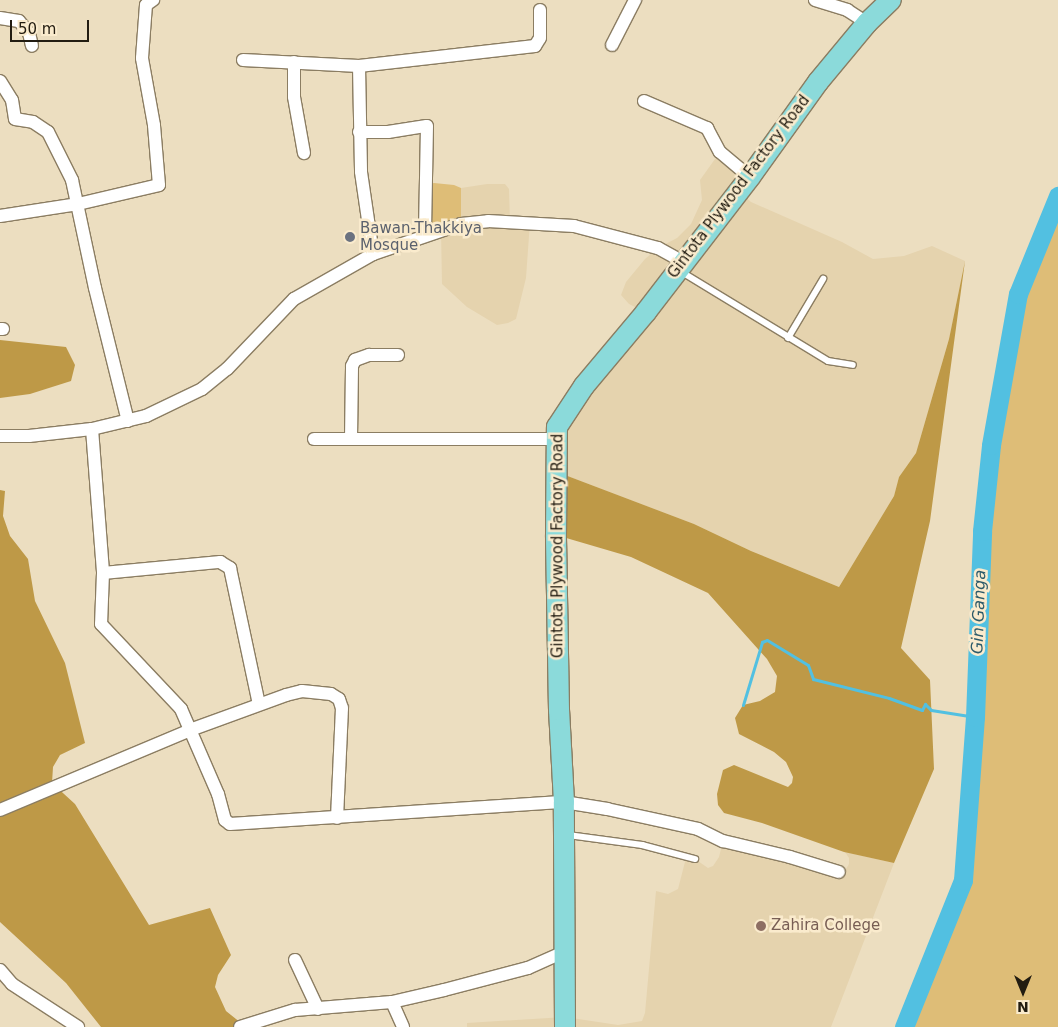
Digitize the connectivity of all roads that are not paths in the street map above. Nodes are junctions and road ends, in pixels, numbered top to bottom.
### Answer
1 (153, 0) edge
2 (635, 0) edge
3 (815, 0) edge
4 (891, 0) edge
5 (540, 10) dead end
6 (0, 18) edge
7 (866, 24) junction
8 (32, 46) dead end
9 (612, 46) dead end
10 (243, 60) dead end
11 (294, 62) junction
12 (359, 66) junction
13 (0, 81) edge
14 (644, 101) dead end
15 (360, 132) junction
16 (304, 153) dead end
17 (750, 177) junction
18 (78, 204) junction
19 (0, 216) edge
20 (425, 236) junction
21 (373, 254) junction
22 (680, 266) junction
23 (823, 280) dead end
24 (788, 338) junction
25 (398, 355) dead end
26 (853, 365) dead end
27 (128, 420) junction
28 (92, 429) junction
29 (0, 436) edge
30 (314, 438) dead end
31 (351, 439) junction
32 (556, 439) junction
33 (103, 573) junction
34 (259, 704) junction
35 (190, 730) junction
36 (564, 802) junction
37 (0, 810) edge
38 (337, 818) junction
39 (564, 835) junction
40 (695, 859) dead end
41 (839, 872) dead end
42 (564, 952) junction
43 (296, 960) dead end
44 (0, 970) edge
45 (392, 1002) junction
46 (318, 1009) junction
47 (78, 1027) edge
48 (240, 1027) edge
49 (402, 1027) edge
50 (565, 1027) edge

1 - 18 street
2 - 9 street
3 - 7 street
4 - 7 main road, Gintota Plywood Factory Road
5 - 12 street
6 - 8 street
7 - 17 main road, Gintota Plywood Factory Road
10 - 11 street
11 - 12 street
11 - 16 street
12 - 15 street
13 - 18 street
14 - 17 street
15 - 20 street
15 - 21 street
17 - 22 main road, Gintota Plywood Factory Road
18 - 19 street
18 - 27 street
20 - 21 street
20 - 22 street
21 - 27 street
22 - 24 lane
22 - 32 main road, Gintota Plywood Factory Road
23 - 24 lane
24 - 26 lane
25 - 31 street
27 - 28 street
28 - 29 street
28 - 33 street
30 - 31 street
31 - 32 street
32 - 36 main road, Gintota Plywood Factory Road
33 - 34 street
33 - 35 street
34 - 35 street
34 - 38 street
35 - 37 street
35 - 38 street
36 - 38 street
36 - 39 main road, Gintota Plywood Factory Road
36 - 41 street
39 - 40 lane
39 - 42 main road, Gintota Plywood Factory Road
42 - 45 street
42 - 50 main road, Gintota Plywood Factory Road
43 - 46 street
44 - 47 street
45 - 46 street
45 - 49 street
46 - 48 street

